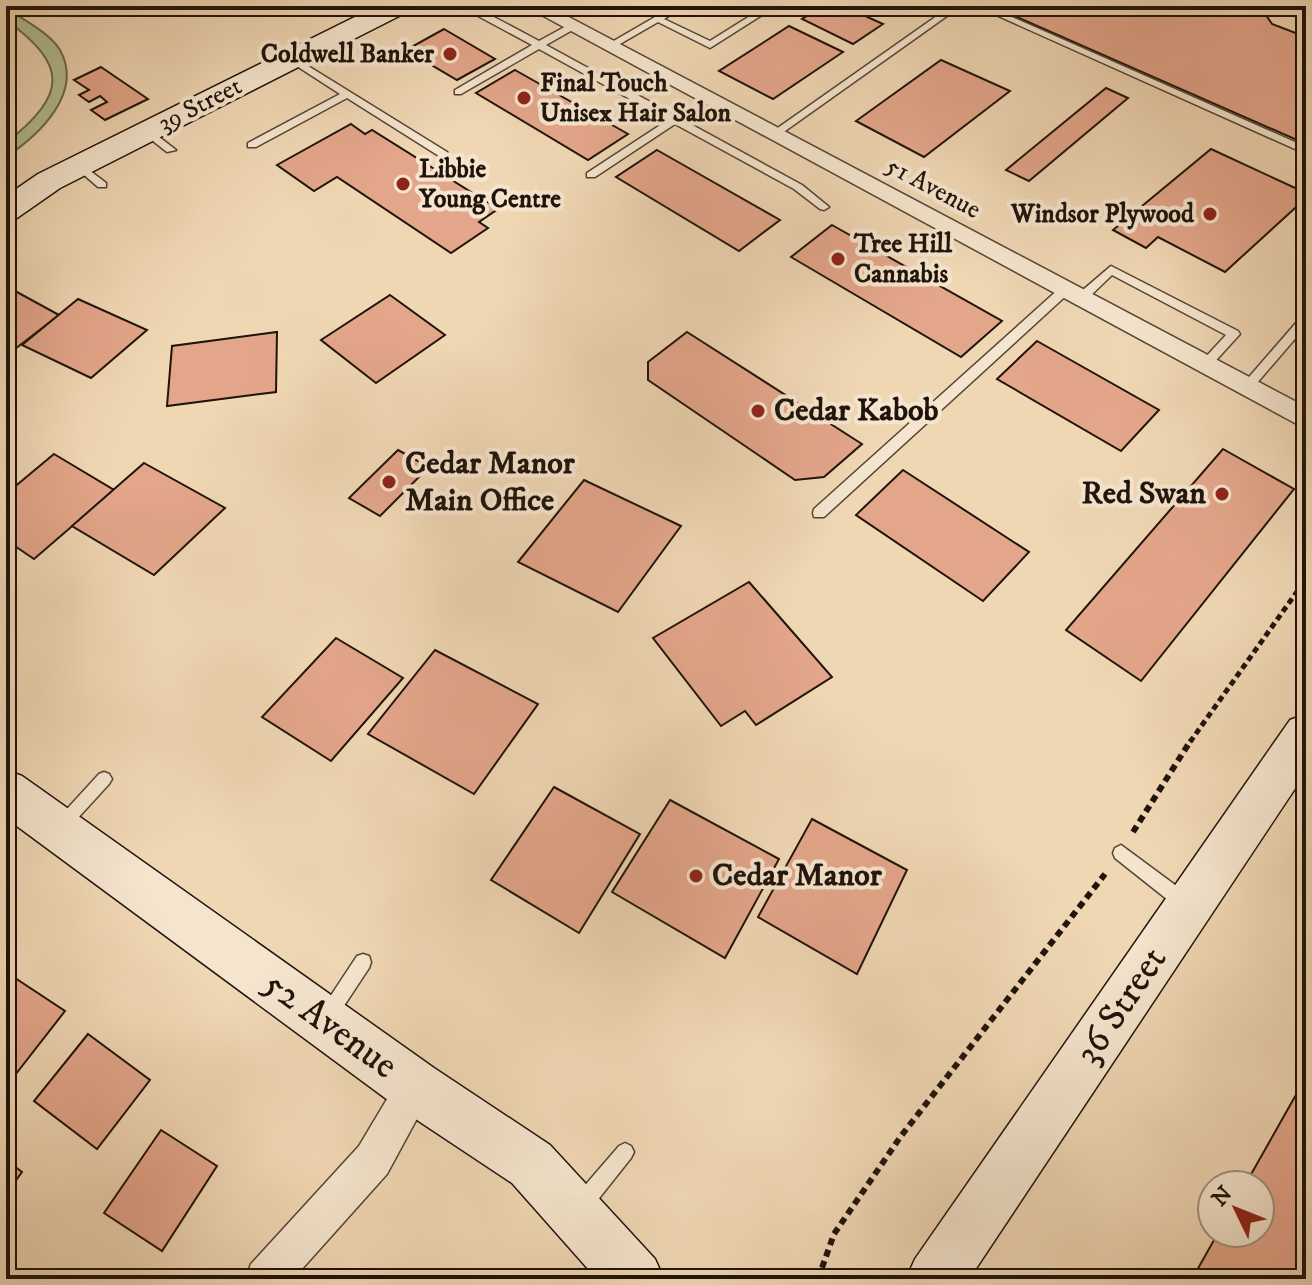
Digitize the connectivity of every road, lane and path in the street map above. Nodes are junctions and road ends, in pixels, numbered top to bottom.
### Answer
1 (398, 6) edge
2 (534, 6) edge
3 (680, 6) edge
4 (772, 6) edge
5 (957, 6) edge
6 (980, 6) edge
7 (470, 8) edge
8 (658, 19) junction
9 (573, 26) junction
10 (539, 45) junction
11 (610, 46) junction
12 (292, 59) junction
13 (458, 92) dead end
14 (347, 94) junction
15 (675, 120) junction
16 (147, 132) junction
17 (775, 134) junction
18 (252, 145) dead end
19 (171, 150) dead end
20 (1306, 151) edge
21 (443, 154) dead end
22 (80, 166) junction
23 (591, 175) dead end
24 (102, 185) dead end
25 (824, 207) dead end
26 (6, 211) edge
27 (1073, 294) junction
28 (1306, 319) edge
29 (1205, 365) junction
30 (1247, 387) junction
31 (1306, 419) edge
32 (819, 513) dead end
33 (1306, 579) edge
34 (1306, 734) edge
35 (104, 779) dead end
36 (6, 791) edge
37 (59, 829) junction
38 (1133, 833) dead end
39 (1121, 853) dead end
40 (1102, 878) dead end
41 (1189, 906) junction
42 (363, 962) dead end
43 (324, 1021) junction
44 (415, 1087) junction
45 (625, 1152) dead end
46 (575, 1213) junction
47 (266, 1279) edge
48 (635, 1279) edge
49 (818, 1279) edge
50 (935, 1279) edge

1 - 12 street, 39 Street
2 - 9 street, 51 Avenue
3 - 8 lane
4 - 8 lane
5 - 17 lane
6 - 20 lane
7 - 10 lane
8 - 11 lane
9 - 10 lane
9 - 11 street, 51 Avenue
10 - 13 lane
10 - 15 lane
11 - 17 street, 51 Avenue
12 - 14 lane
12 - 16 street, 39 Street
14 - 18 lane
14 - 21 lane
15 - 23 lane
15 - 25 lane
16 - 19 lane
16 - 22 street, 39 Street
17 - 27 street, 51 Avenue
22 - 24 lane
22 - 26 street, 39 Street
27 - 29 street, 51 Avenue
27 - 29 lane
27 - 32 lane
28 - 30 lane
29 - 30 street, 51 Avenue
30 - 31 street, 51 Avenue
33 - 38 path
34 - 41 street, 36 Street
35 - 37 lane
36 - 37 street, 52 Avenue
37 - 43 street, 52 Avenue
39 - 41 lane
40 - 49 path
41 - 50 street, 36 Street
42 - 43 lane
43 - 44 street, 52 Avenue
44 - 46 street, 52 Avenue
44 - 47 street
45 - 46 lane
46 - 48 street, 52 Avenue

